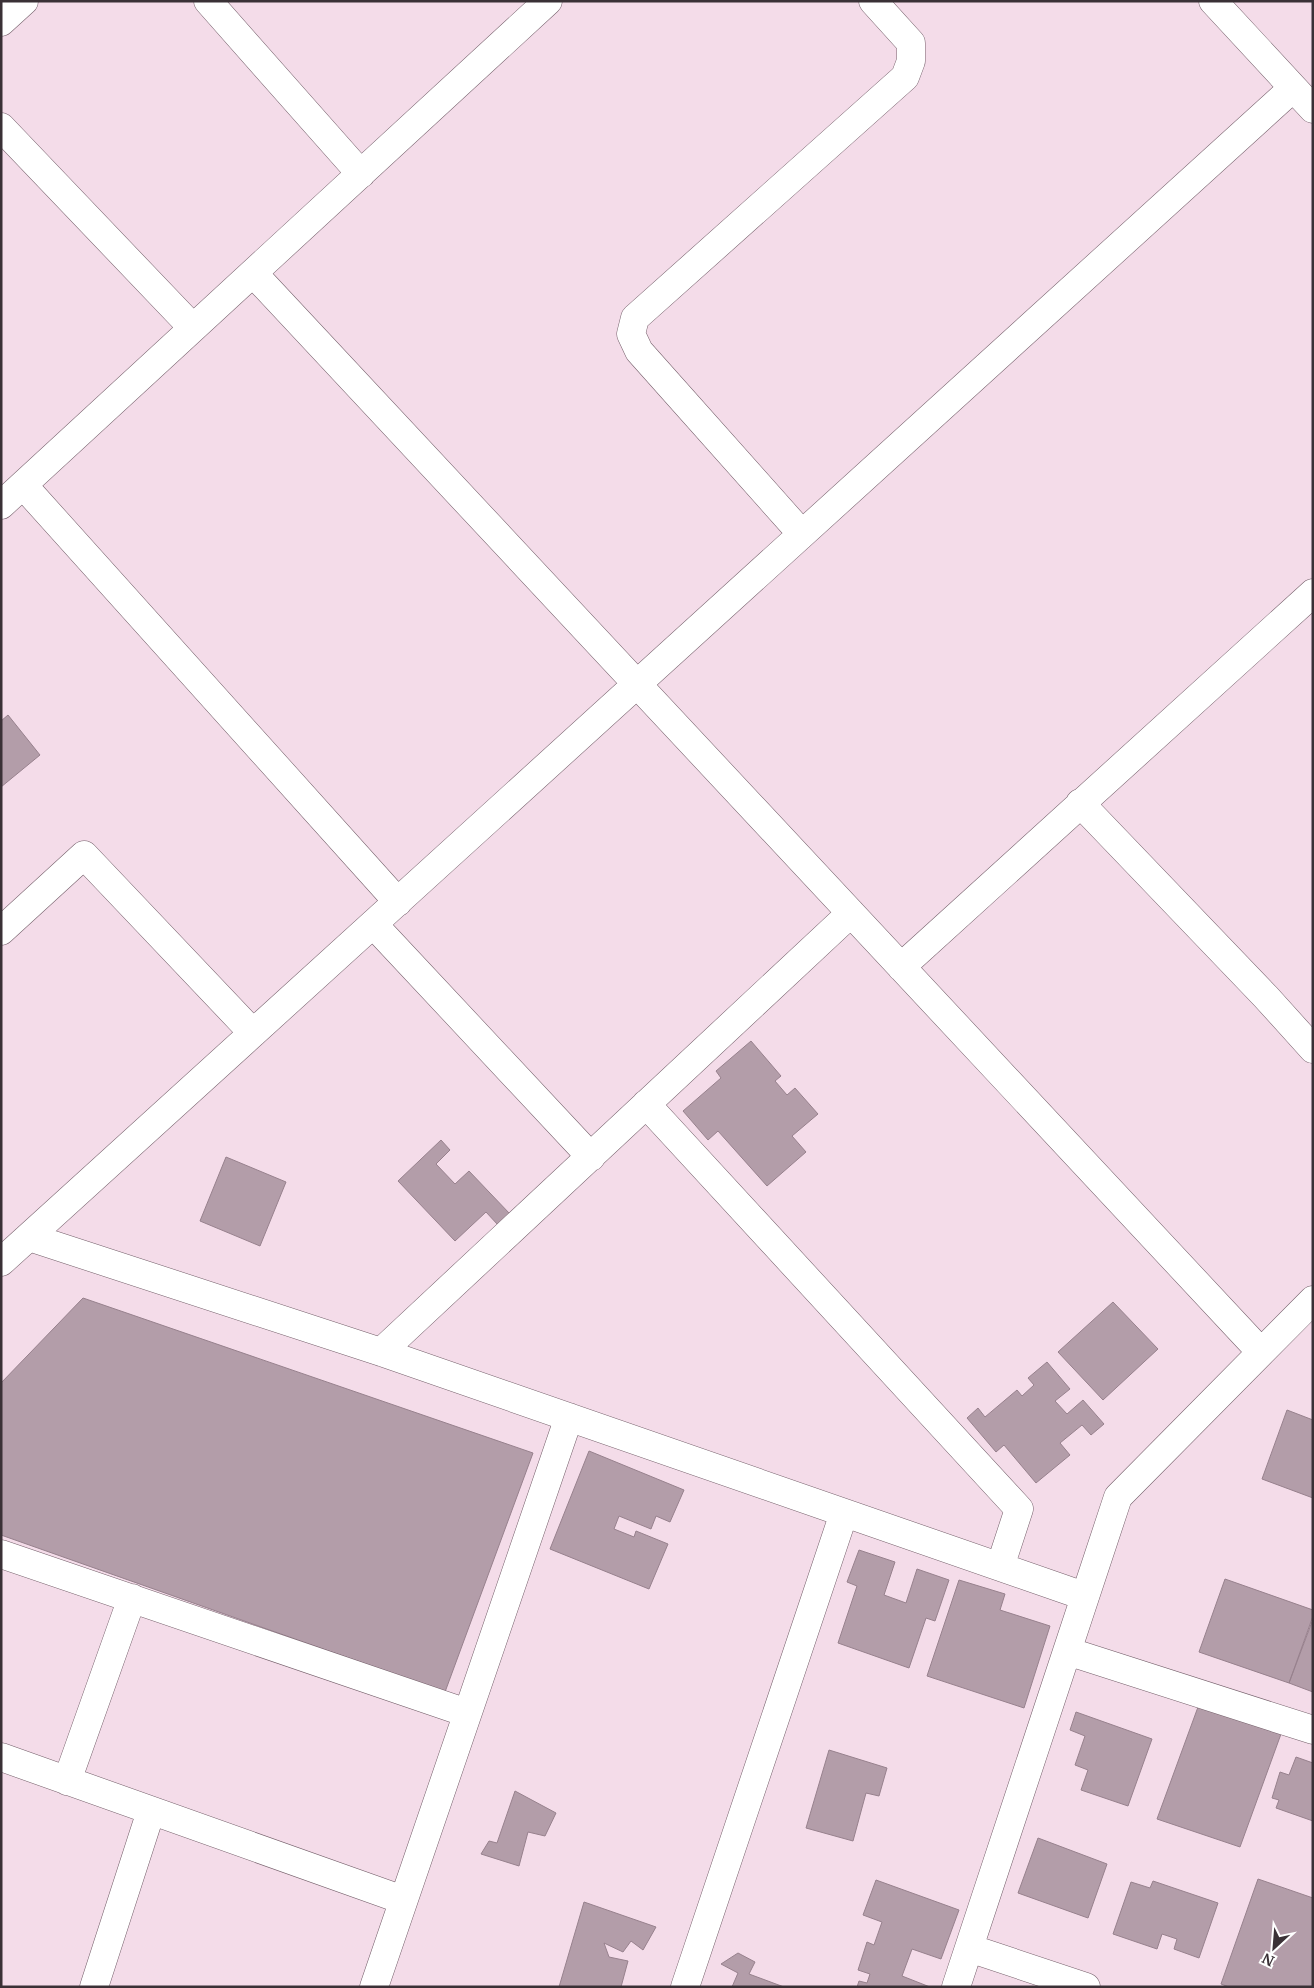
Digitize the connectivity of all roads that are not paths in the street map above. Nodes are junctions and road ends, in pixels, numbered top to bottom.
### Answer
1 (24, 1) edge
2 (208, 1) edge
3 (548, 1) edge
4 (873, 1) edge
5 (1214, 1) edge
6 (1, 22) edge
7 (1293, 88) junction
8 (1313, 109) edge
9 (1, 127) edge
10 (361, 174) junction
11 (253, 273) junction
12 (193, 328) junction
13 (23, 485) junction
14 (1, 505) edge
15 (802, 534) junction
16 (1313, 594) edge
17 (637, 684) junction
18 (1080, 803) junction
19 (398, 902) junction
20 (851, 913) junction
21 (373, 924) junction
22 (1, 931) edge
23 (901, 966) junction
24 (254, 1033) junction
25 (1313, 1049) edge
26 (646, 1104) junction
27 (591, 1156) junction
28 (29, 1238) junction
29 (1, 1262) edge
30 (1313, 1300) edge
31 (381, 1352) junction
32 (1261, 1352) junction
33 (568, 1417) junction
34 (844, 1513) junction
35 (1, 1554) edge
36 (1000, 1567) junction
37 (1084, 1596) junction
38 (132, 1598) junction
39 (1067, 1650) junction
40 (467, 1713) junction
41 (1313, 1730) edge
42 (1, 1757) edge
43 (67, 1781) junction
44 (151, 1811) junction
45 (403, 1900) junction
46 (969, 1948) junction
47 (94, 1987) edge
48 (374, 1987) edge
49 (685, 1987) edge
50 (956, 1987) edge
51 (1086, 1987) edge

1 - 6 street
2 - 10 street
3 - 10 street
4 - 15 street
5 - 7 street
7 - 8 street
7 - 15 street
9 - 12 street
10 - 11 street
11 - 12 street
11 - 17 street
12 - 13 street
13 - 14 street
13 - 19 street
15 - 17 street
16 - 18 street
17 - 19 street
17 - 20 street
18 - 23 street
18 - 25 street
19 - 21 street
20 - 23 street
20 - 26 street
21 - 24 street
21 - 27 street
22 - 24 street
23 - 32 street
24 - 28 street
26 - 27 street
26 - 36 street
27 - 31 street
28 - 29 street
28 - 31 street
30 - 32 street
31 - 33 street
32 - 37 street
33 - 34 street
33 - 40 street
34 - 36 street
34 - 49 street
35 - 38 street
36 - 37 street
37 - 39 street
38 - 40 street
38 - 43 street
39 - 41 street
39 - 46 street
40 - 45 street
42 - 43 street
43 - 44 street
44 - 45 street
44 - 47 street
45 - 48 street
46 - 50 street
46 - 51 street

